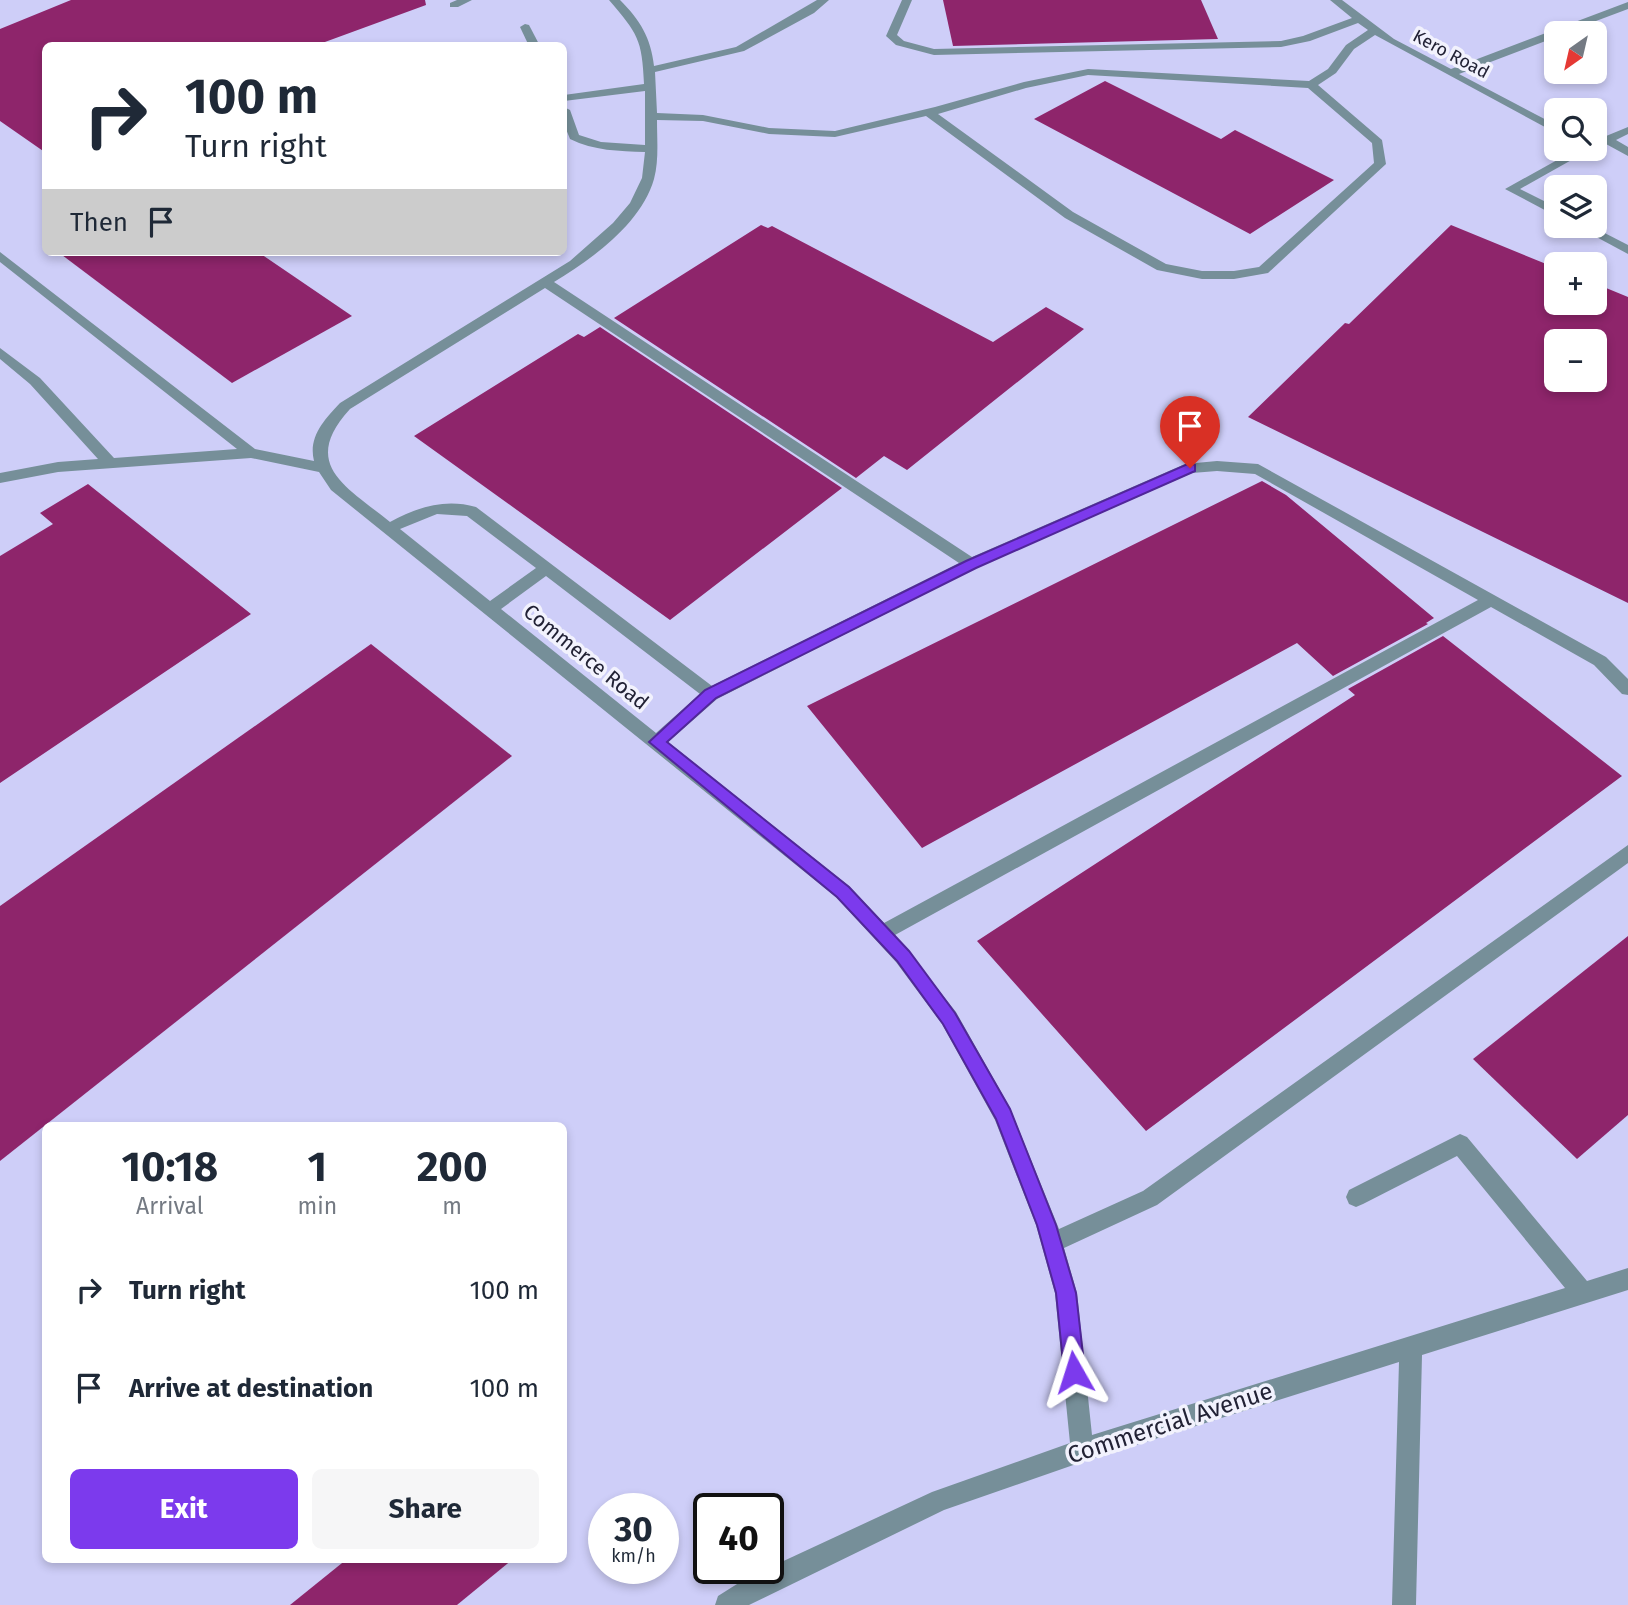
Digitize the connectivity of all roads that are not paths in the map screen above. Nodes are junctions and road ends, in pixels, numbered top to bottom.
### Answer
1 (467, 0) edge
2 (614, 0) edge
3 (824, 0) edge
4 (907, 0) edge
5 (1335, 0) edge
6 (454, 5) dead end
7 (1628, 5) edge
8 (1358, 19) junction
9 (525, 27) dead end
10 (1374, 31) junction
11 (533, 42) edge
12 (1451, 73) junction
13 (650, 79) junction
14 (1311, 85) junction
15 (567, 96) edge
16 (928, 112) junction
17 (650, 116) junction
18 (567, 118) edge
19 (1544, 123) edge
20 (1628, 130) edge
21 (1607, 139) edge
22 (1607, 140) edge
23 (649, 149) junction
24 (1628, 152) edge
25 (1563, 161) edge
26 (1544, 206) edge
27 (1605, 238) edge
28 (1628, 250) edge
29 (0, 256) edge
30 (545, 282) junction
31 (0, 352) edge
32 (251, 453) junction
33 (110, 463) junction
34 (322, 468) junction
35 (0, 478) edge
36 (389, 529) junction
37 (971, 564) junction
38 (547, 568) junction
39 (1491, 600) junction
40 (490, 610) junction
41 (1628, 689) edge
42 (711, 694) junction
43 (657, 742) junction
44 (1628, 853) edge
45 (882, 933) junction
46 (1356, 1198) dead end
47 (1052, 1243) junction
48 (1628, 1279) edge
49 (1583, 1293) junction
50 (1411, 1347) junction
51 (1082, 1450) junction
52 (727, 1605) edge
53 (1404, 1605) edge

1 - 6 street
2 - 13 street
3 - 13 street
4 - 8 street
5 - 8 street, Kero Road
7 - 12 street
8 - 10 street, Kero Road
9 - 11 street
10 - 12 street, Kero Road
10 - 14 street
12 - 19 street, Kero Road
13 - 15 street
13 - 17 street
14 - 16 street
14 - 16 street
16 - 17 street
17 - 23 street
18 - 23 street
20 - 21 street
22 - 24 street
23 - 30 street
25 - 26 street
27 - 28 street
29 - 32 street
30 - 34 street
30 - 37 street
31 - 33 street
32 - 33 street
32 - 34 street
33 - 35 street
34 - 36 street, Commerce Road
36 - 38 street
36 - 40 street, Commerce Road
37 - 39 street
37 - 42 street
38 - 40 street
38 - 42 street
39 - 41 street
39 - 45 street
40 - 43 street, Commerce Road
42 - 43 street
43 - 45 street, Commerce Road
44 - 47 street
45 - 47 street, Commerce Road
46 - 49 street
47 - 51 street, Commerce Road
48 - 49 street, Commercial Avenue
49 - 50 street, Commercial Avenue
50 - 51 street, Commercial Avenue
50 - 53 street
51 - 52 street, Commercial Avenue

